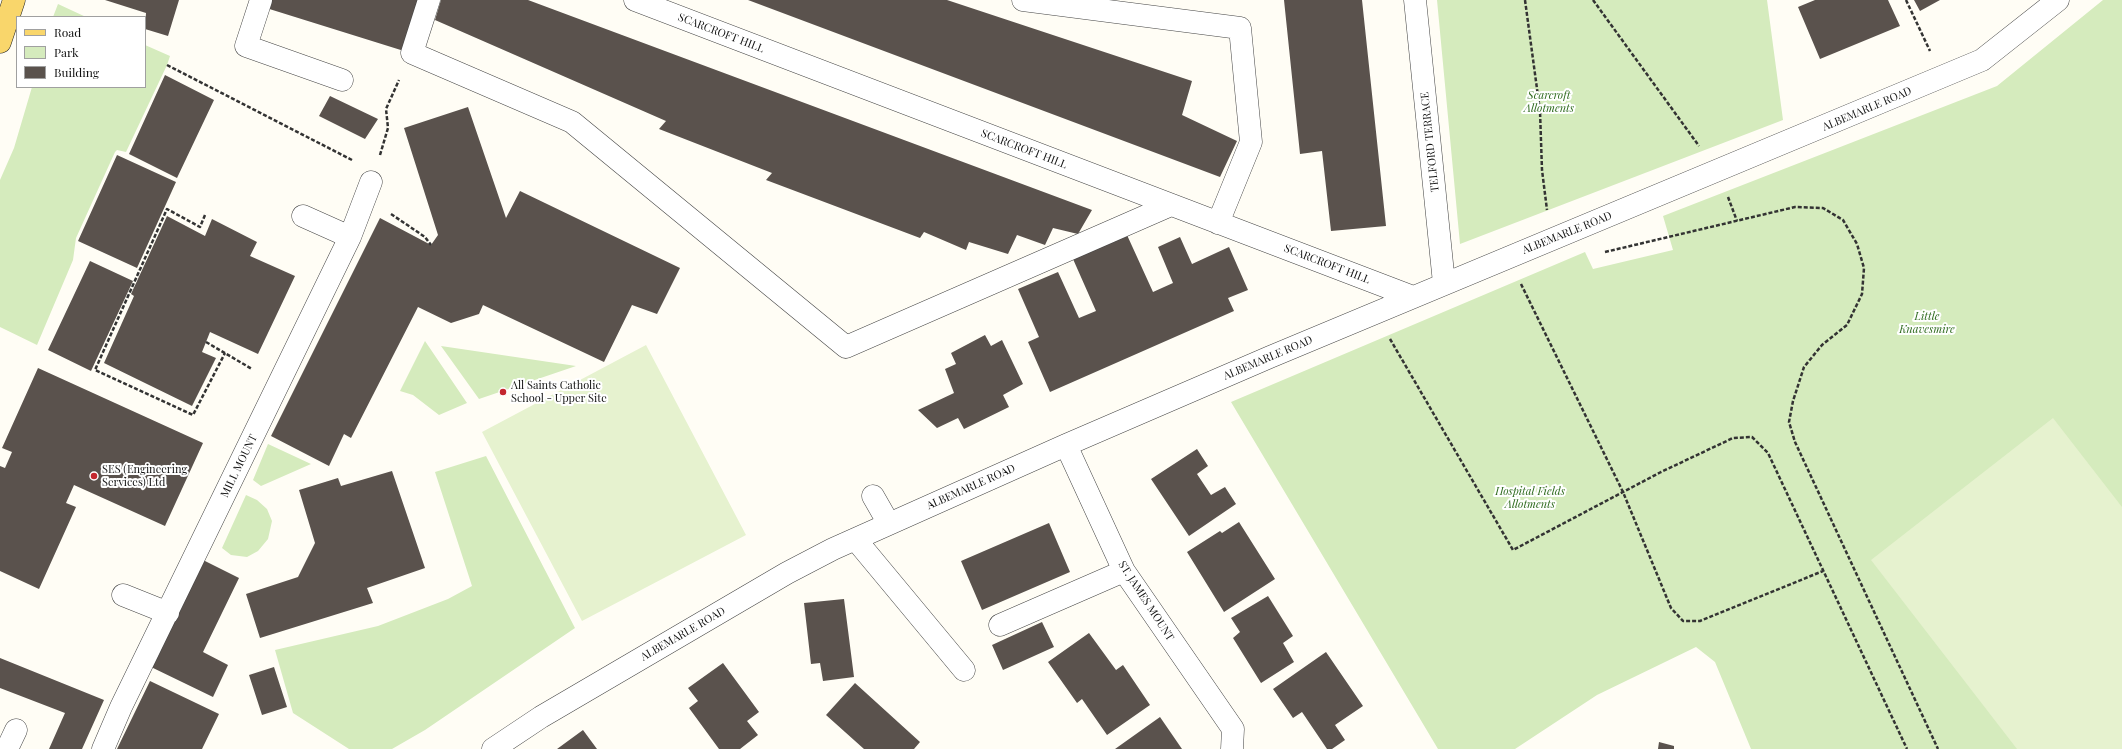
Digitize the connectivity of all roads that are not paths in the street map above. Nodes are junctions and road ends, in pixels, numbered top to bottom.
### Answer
1 (14, 0) edge
2 (261, 0) edge
3 (429, 0) edge
4 (635, 0) edge
5 (1023, 0) edge
6 (1415, 0) edge
7 (2058, 0) edge
8 (0, 42) edge
9 (342, 80) dead end
10 (370, 184) road end
11 (1171, 204) junction
12 (303, 216) dead end
13 (1218, 223) junction
14 (350, 237) junction
15 (1444, 283) junction
16 (1413, 296) junction
17 (1066, 445) junction
18 (873, 496) dead end
19 (889, 524) junction
20 (856, 540) junction
21 (1124, 572) junction
22 (123, 595) dead end
23 (168, 613) junction
24 (1000, 625) dead end
25 (964, 670) dead end
26 (103, 749) edge
27 (493, 749) edge
28 (1232, 749) edge

1 - 8 main road
2 - 9 street
3 - 11 street
4 - 11 street, SCARCROFT HILL
5 - 13 street
6 - 15 street, TELFORD TERRACE
7 - 15 street, ALBEMARLE ROAD
10 - 14 street, MILL MOUNT
11 - 13 street, SCARCROFT HILL
12 - 14 street
13 - 16 street, SCARCROFT HILL
14 - 23 street, MILL MOUNT
15 - 16 street, ALBEMARLE ROAD
16 - 17 street, ALBEMARLE ROAD
17 - 19 street, ALBEMARLE ROAD
17 - 21 street, ST. JAMES MOUNT
18 - 19 street
19 - 20 street, ALBEMARLE ROAD
20 - 25 street
20 - 27 street, ALBEMARLE ROAD
21 - 24 street
21 - 28 street, ST. JAMES MOUNT
22 - 23 street
23 - 26 street, MILL MOUNT

